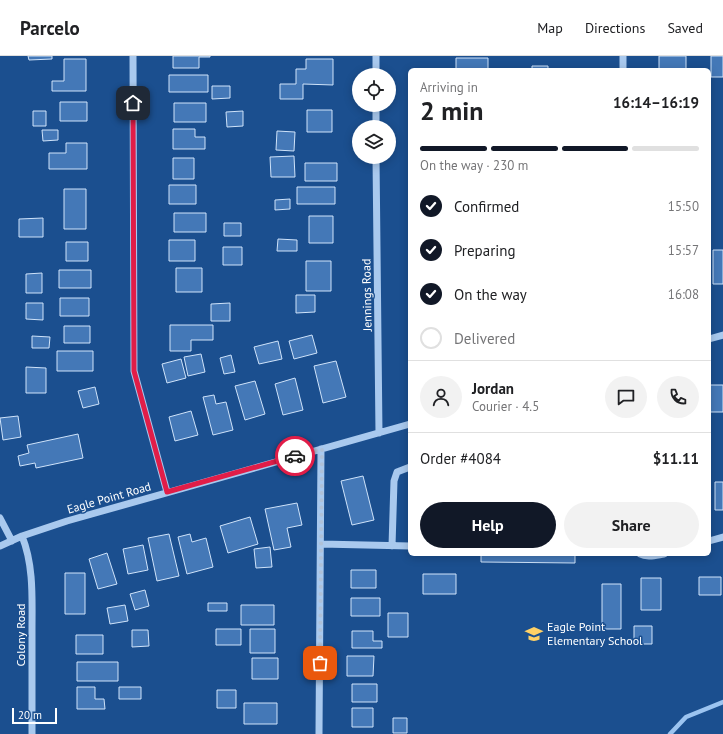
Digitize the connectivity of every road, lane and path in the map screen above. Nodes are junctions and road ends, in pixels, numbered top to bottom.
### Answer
1 (133, 56) edge
2 (376, 56) edge
3 (623, 56) edge
4 (376, 68) edge
5 (623, 68) edge
6 (376, 164) edge
7 (723, 335) edge
8 (711, 338) edge
9 (408, 425) edge
10 (379, 433) junction
11 (322, 449) junction
12 (408, 468) edge
13 (167, 492) junction
14 (0, 518) edge
15 (22, 536) junction
16 (723, 537) edge
17 (711, 540) edge
18 (12, 541) junction
19 (321, 544) junction
20 (0, 546) edge
21 (392, 546) junction
22 (408, 546) edge
23 (642, 556) edge
24 (654, 556) edge
25 (32, 734) edge
26 (320, 734) edge

1 - 13 street
2 - 4 street
3 - 5 street
6 - 10 street, Jennings Road
7 - 8 street
9 - 10 street, Eagle Point Road
10 - 11 street, Eagle Point Road
11 - 13 street, Eagle Point Road
11 - 19 street
12 - 21 street
13 - 15 street, Eagle Point Road
14 - 18 street
15 - 18 street, Eagle Point Road
15 - 25 street, Colony Road
16 - 17 street
18 - 20 street, Eagle Point Road
19 - 21 street
19 - 26 street
21 - 22 street
23 - 24 street

